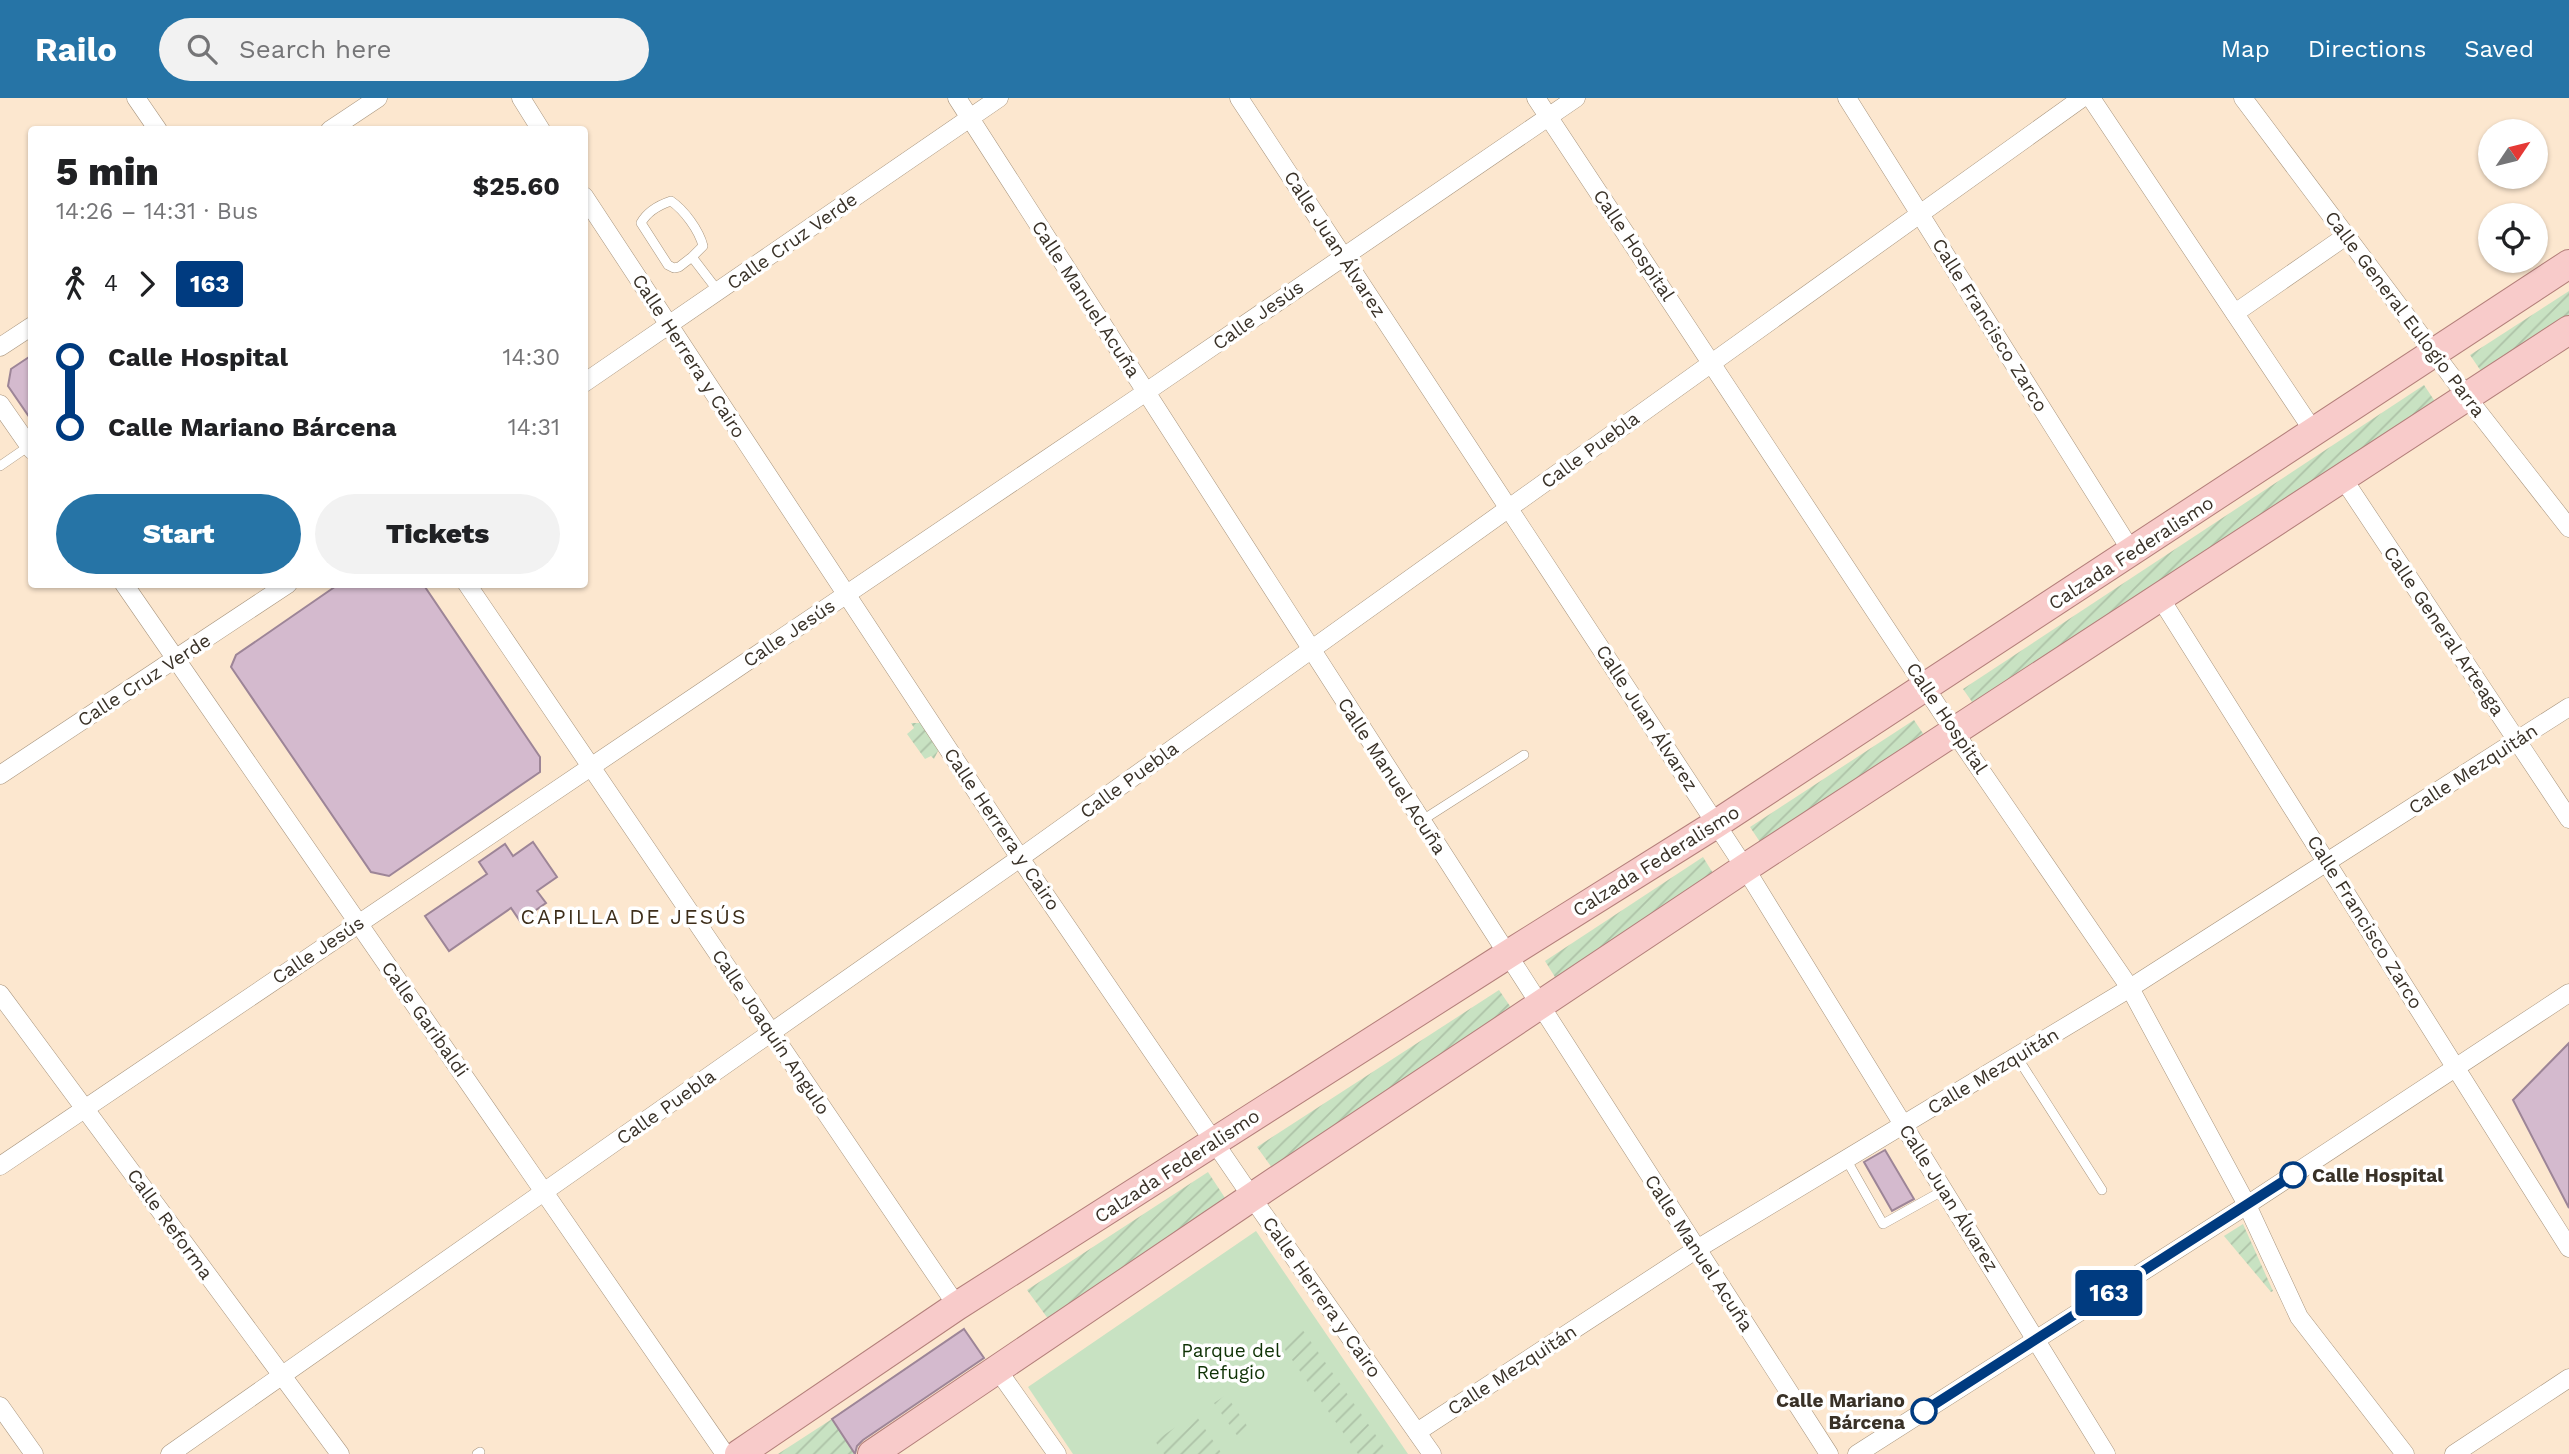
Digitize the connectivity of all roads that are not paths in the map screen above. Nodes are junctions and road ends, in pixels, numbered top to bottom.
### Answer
1 (136, 98) edge
2 (521, 98) edge
3 (957, 98) edge
4 (999, 98) edge
5 (1239, 98) edge
6 (1536, 98) edge
7 (1576, 98) edge
8 (1847, 98) edge
9 (2082, 98) edge
10 (2091, 98) edge
11 (2243, 98) edge
12 (373, 99) edge
13 (1548, 117) junction
14 (970, 118) junction
15 (155, 126) edge
16 (336, 126) edge
17 (538, 126) edge
18 (588, 202) edge
19 (1920, 214) junction
20 (2346, 236) junction
21 (1343, 256) junction
22 (692, 257) junction
23 (2569, 264) edge
24 (718, 291) junction
25 (2235, 313) junction
26 (668, 326) junction
27 (28, 329) edge
28 (2569, 330) edge
29 (0, 347) edge
30 (2434, 353) junction
31 (1712, 363) junction
32 (588, 380) edge
33 (1146, 392) junction
34 (2468, 398) junction
35 (0, 404) edge
36 (2314, 432) junction
37 (28, 445) edge
38 (28, 449) edge
39 (0, 466) edge
40 (2342, 477) junction
41 (1509, 508) junction
42 (2569, 528) edge
43 (2132, 552) junction
44 (127, 588) edge
45 (282, 588) edge
46 (470, 588) edge
47 (846, 595) junction
48 (2159, 596) junction
49 (1311, 650) junction
50 (177, 660) junction
51 (1927, 688) junction
52 (2569, 707) edge
53 (1955, 730) junction
54 (2517, 741) junction
55 (1524, 755) dead end
56 (591, 767) junction
57 (0, 775) edge
58 (2569, 820) edge
59 (1421, 821) junction
60 (1716, 824) junction
61 (1020, 858) junction
62 (2327, 862) junction
63 (1745, 868) junction
64 (358, 923) junction
65 (1507, 955) junction
66 (2130, 988) junction
67 (2569, 993) edge
68 (0, 994) edge
69 (1539, 1005) junction
70 (772, 1034) junction
71 (2017, 1057) junction
72 (2456, 1068) junction
73 (84, 1108) junction
74 (1904, 1125) junction
75 (1215, 1142) junction
76 (1846, 1159) junction
77 (0, 1167) edge
78 (1944, 1190) junction
79 (2102, 1190) dead end
80 (544, 1192) junction
81 (1252, 1197) junction
82 (2247, 1205) junction
83 (2569, 1248) edge
84 (1697, 1249) junction
85 (957, 1306) junction
86 (2036, 1340) junction
87 (997, 1369) junction
88 (282, 1375) junction
89 (2569, 1378) edge
90 (0, 1406) edge
91 (1417, 1432) junction
92 (34, 1454) edge
93 (170, 1454) edge
94 (340, 1454) edge
95 (725, 1454) edge
96 (739, 1454) edge
97 (872, 1454) edge
98 (1057, 1454) edge
99 (1432, 1454) edge
100 (1829, 1454) edge
101 (1857, 1454) edge
102 (2106, 1454) edge
103 (2405, 1454) edge
104 (2454, 1454) edge

1 - 15 street
2 - 17 street
3 - 14 street, Calle Manuel Acuña
4 - 14 street, Calle Cruz Verde
5 - 21 street, Calle Juan Álvarez
6 - 13 street, Calle Hospital
7 - 13 street, Calle Jesús
8 - 19 street, Calle Francisco Zarco
9 - 19 street, Calle Puebla
10 - 25 street
11 - 20 street, Calle General Eulogio Parra
12 - 16 street
13 - 21 street, Calle Jesús
13 - 31 street, Calle Hospital
14 - 24 street, Calle Cruz Verde
14 - 33 street, Calle Manuel Acuña
18 - 26 street, Calle Herrera y Cairo
19 - 31 street, Calle Puebla
19 - 43 street, Calle Francisco Zarco
20 - 25 street
20 - 30 street, Calle General Eulogio Parra
21 - 33 street, Calle Jesús
21 - 41 street, Calle Juan Álvarez
22 - 22 lane
22 - 24 lane
23 - 30 main road, Calzada Federalismo
24 - 26 street, Calle Cruz Verde
25 - 36 street
26 - 32 street, Calle Cruz Verde
26 - 47 street, Calle Herrera y Cairo
27 - 29 street
28 - 34 main road
30 - 34 street, Calle General Eulogio Parra
30 - 36 main road, Calzada Federalismo
31 - 41 street, Calle Puebla
31 - 51 street, Calle Hospital
33 - 47 street, Calle Jesús
33 - 49 street, Calle Manuel Acuña
34 - 40 main road
34 - 42 street, Calle General Eulogio Parra
35 - 37 street
36 - 43 main road, Calzada Federalismo
38 - 39 lane
40 - 48 main road
40 - 54 street, Calle General Arteaga
41 - 49 street, Calle Puebla
41 - 60 street, Calle Juan Álvarez
43 - 51 main road, Calzada Federalismo
44 - 50 street, Calle Garibaldi
45 - 50 street, Calle Cruz Verde
46 - 56 street, Calle Joaquín Angulo
47 - 56 street, Calle Jesús
47 - 61 street, Calle Herrera y Cairo
48 - 53 main road
48 - 62 street, Calle Francisco Zarco
49 - 59 street, Calle Manuel Acuña
49 - 61 street, Calle Puebla
50 - 57 street, Calle Cruz Verde
50 - 64 street, Calle Garibaldi
51 - 53 street, Calle Hospital
51 - 60 main road, Calzada Federalismo
52 - 54 street, Calle Mezquitán
53 - 63 main road
53 - 66 street, Calle Hospital
54 - 58 street, Calle General Arteaga
54 - 62 street, Calle Mezquitán
55 - 59 lane
56 - 64 street, Calle Jesús
56 - 70 street, Calle Joaquín Angulo
59 - 65 street, Calle Manuel Acuña
60 - 63 street, Calle Juan Álvarez
60 - 65 main road, Calzada Federalismo
61 - 70 street, Calle Puebla
61 - 75 street, Calle Herrera y Cairo
62 - 66 street, Calle Mezquitán
62 - 72 street, Calle Francisco Zarco
63 - 69 main road
63 - 74 street, Calle Juan Álvarez
64 - 73 street, Calle Jesús
64 - 80 street, Calle Garibaldi
65 - 69 street, Calle Manuel Acuña
65 - 75 main road, Calzada Federalismo
66 - 71 street, Calle Mezquitán
66 - 82 street, Calle Hospital
67 - 72 street
68 - 73 street, Calle Reforma
69 - 81 main road
69 - 84 street, Calle Manuel Acuña
70 - 80 street, Calle Puebla
70 - 85 street, Calle Joaquín Angulo
71 - 74 street, Calle Mezquitán
71 - 79 lane
72 - 82 street
72 - 83 street, Calle Francisco Zarco
73 - 77 street, Calle Jesús
73 - 88 street, Calle Reforma
74 - 76 street, Calle Mezquitán
74 - 78 street, Calle Juan Álvarez
75 - 81 street, Calle Herrera y Cairo
75 - 85 main road, Calzada Federalismo
76 - 78 lane
76 - 84 street, Calle Mezquitán
78 - 86 street, Calle Juan Álvarez
80 - 88 street, Calle Puebla
80 - 95 street, Calle Garibaldi
81 - 87 main road
81 - 91 street, Calle Herrera y Cairo
82 - 86 street
82 - 103 street, Calle Hospital
84 - 91 street, Calle Mezquitán
84 - 100 street, Calle Manuel Acuña
85 - 96 main road, Calzada Federalismo
86 - 101 street
86 - 102 street, Calle Juan Álvarez
87 - 97 main road
87 - 98 street
88 - 93 street, Calle Puebla
88 - 94 street, Calle Reforma
89 - 104 street
90 - 92 street
91 - 99 street, Calle Herrera y Cairo

